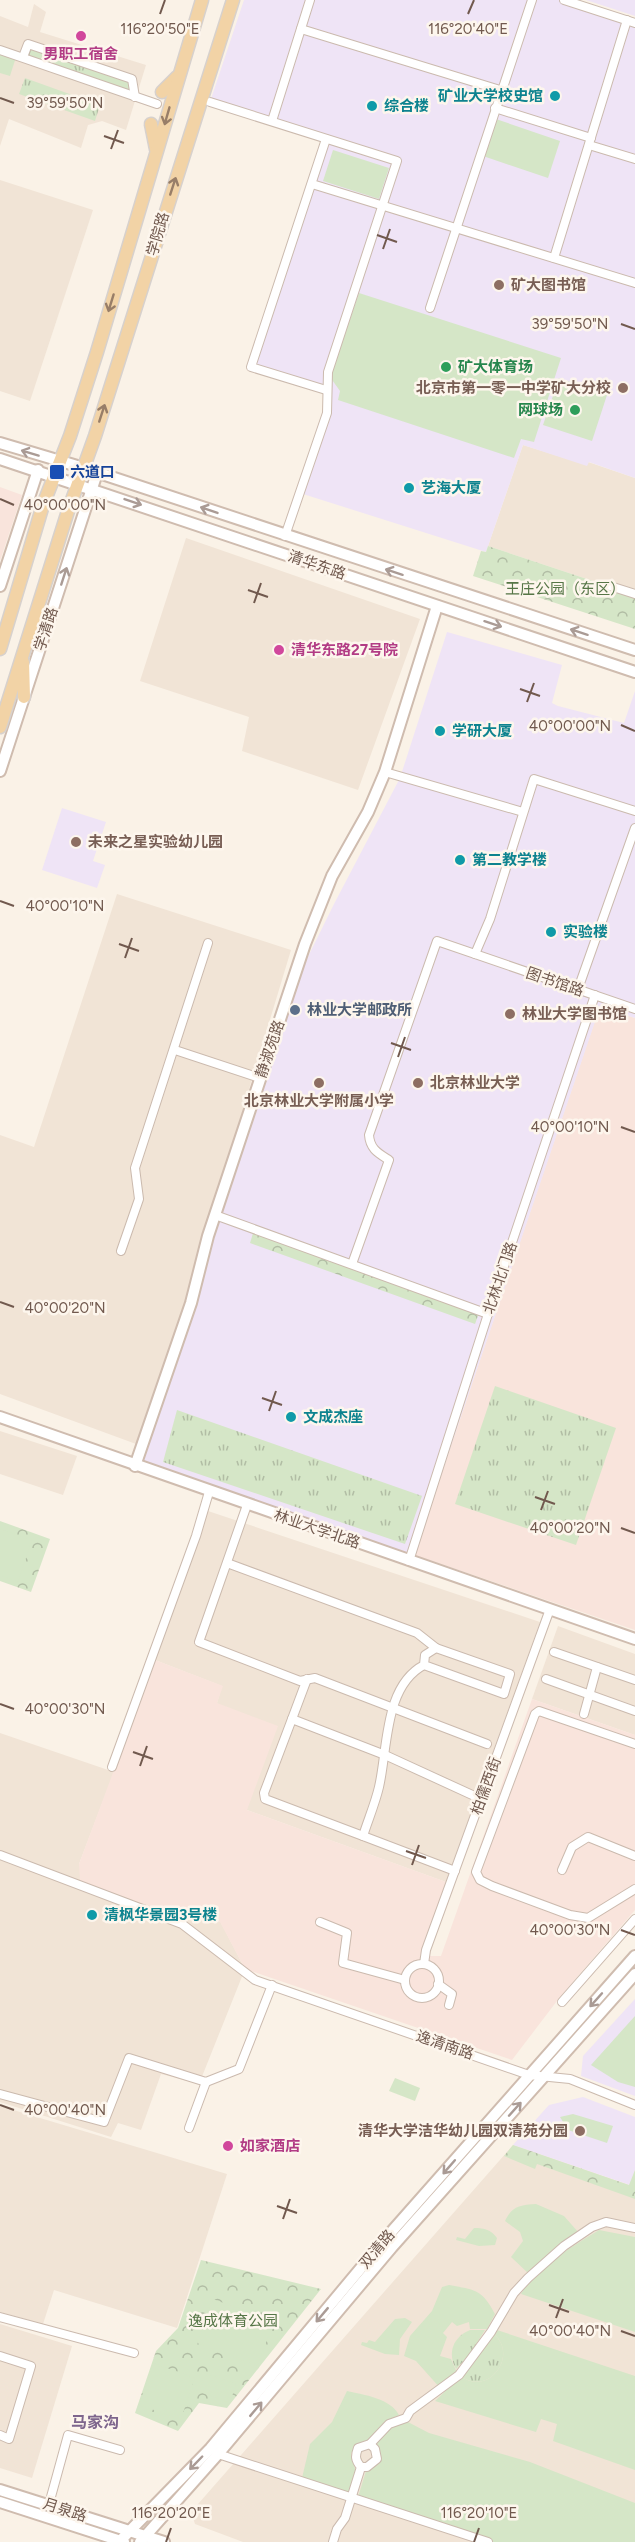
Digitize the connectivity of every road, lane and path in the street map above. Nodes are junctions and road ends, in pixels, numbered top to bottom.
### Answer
1 (201, 0) edge
2 (233, 0) edge
3 (310, 0) edge
4 (532, 0) edge
5 (564, 0) edge
6 (631, 22) edge
7 (301, 29) junction
8 (0, 50) edge
9 (23, 57) junction
10 (180, 74) junction
11 (500, 90) junction
12 (135, 97) junction
13 (159, 98) joint
14 (210, 102) dead end
15 (495, 108) junction
16 (272, 121) junction
17 (151, 124) dead end
18 (326, 139) junction
19 (590, 142) junction
20 (156, 151) junction
21 (635, 159) edge
22 (312, 184) junction
23 (382, 205) junction
24 (175, 210) dead end
25 (457, 228) junction
26 (159, 233) junction
27 (554, 258) junction
28 (635, 283) edge
29 (430, 308) dead end
30 (326, 390) junction
31 (0, 443) edge
32 (0, 459) edge
33 (60, 462) junction
34 (84, 468) junction
35 (38, 470) junction
36 (97, 473) junction
37 (55, 476) junction
38 (78, 483) junction
39 (92, 488) junction
40 (285, 536) junction
41 (431, 584) junction
42 (0, 586) edge
43 (610, 586) dead end
44 (455, 592) junction
45 (635, 594) edge
46 (426, 602) junction
47 (442, 607) junction
48 (0, 649) edge
49 (635, 650) edge
50 (23, 656) junction
51 (635, 672) edge
52 (24, 697) junction
53 (0, 727) edge
54 (0, 771) edge
55 (385, 772) junction
56 (635, 811) edge
57 (523, 813) junction
58 (635, 828) edge
59 (208, 943) dead end
60 (475, 954) junction
61 (578, 989) junction
62 (595, 995) junction
63 (635, 1009) edge
64 (175, 1050) junction
65 (261, 1078) junction
66 (215, 1215) junction
67 (121, 1251) dead end
68 (352, 1264) junction
69 (488, 1314) junction
70 (0, 1417) edge
71 (135, 1466) junction
72 (209, 1492) junction
73 (248, 1505) junction
74 (409, 1561) junction
75 (227, 1563) junction
76 (550, 1609) junction
77 (635, 1639) edge
78 (436, 1648) junction
79 (554, 1652) dead end
80 (424, 1665) junction
81 (597, 1667) junction
82 (307, 1679) junction
83 (546, 1679) dead end
84 (635, 1680) edge
85 (591, 1695) junction
86 (392, 1708) junction
87 (635, 1711) edge
88 (584, 1714) dead end
89 (292, 1719) junction
90 (487, 1744) dead end
91 (635, 1744) edge
92 (385, 1755) junction
93 (112, 1767) dead end
94 (481, 1799) junction
95 (363, 1836) junction
96 (0, 1855) edge
97 (635, 1856) edge
98 (562, 1870) dead end
99 (455, 1871) junction
100 (635, 1889) edge
101 (635, 1919) edge
102 (320, 1922) dead end
103 (635, 1956) edge
104 (424, 1964) junction
105 (635, 1974) edge
106 (405, 1980) junction
107 (438, 1984) junction
108 (272, 1985) junction
109 (562, 2002) dead end
110 (448, 2005) dead end
111 (529, 2075) junction
112 (544, 2078) junction
113 (206, 2082) junction
114 (0, 2094) edge
115 (635, 2105) edge
116 (189, 2128) dead end
117 (635, 2227) edge
118 (0, 2317) edge
119 (134, 2353) dead end
120 (0, 2356) edge
121 (0, 2435) edge
122 (370, 2444) junction
123 (120, 2450) dead end
124 (218, 2454) junction
125 (361, 2467) junction
126 (0, 2490) edge
127 (352, 2496) junction
128 (0, 2502) edge
129 (49, 2504) junction
130 (130, 2531) junction
131 (143, 2539) edge
132 (121, 2542) edge
133 (164, 2542) edge
134 (335, 2542) edge
135 (488, 2542) edge

1 - 10 main road, 学院路
26 -> 2 main road, 学院路
3 - 7 street
4 - 11 street
5 - 6 street
6 - 19 street
7 - 11 street
7 - 16 street
8 - 9 street
9 - 12 street
9 - 12 street
10 - 13 main road
10 -> 20 main road, 学院路
11 - 15 street
12 - 13 street
14 - 16 street
15 - 19 street
15 - 25 street
16 - 18 street
17 - 20 main road
18 - 22 street
18 - 23 street
19 - 21 street
19 - 27 street
20 -> 33 main road, 学院路
22 - 23 street
22 - 30 street
23 - 25 street
23 - 30 street
24 - 26 main road
25 - 27 street
25 - 29 street
34 -> 26 main road, 学院路
27 - 28 street
30 - 40 street
33 -> 31 main road, 清华东路
32 - 35 main road, 清华东路
33 - 34 main road, 清华东路
33 - 37 main road, 学院路
34 - 36 main road, 清华东路
34 - 38 main road, 学院路
35 - 37 main road, 清华东路
35 - 42 main road
36 - 39 main road, 学清路
40 -> 36 main road, 清华东路
37 - 38 main road, 清华东路
37 - 48 main road
38 - 39 main road, 清华东路
38 - 50 main road, 学清路
39 -> 46 main road, 清华东路
52 -> 39 main road, 学清路
41 -> 40 main road, 清华东路
41 - 44 main road, 清华东路
41 - 46 main road
43 - 45 street
44 - 47 main road, 静淑苑路
49 -> 44 main road, 清华东路
46 - 47 main road, 清华东路
47 -> 51 main road, 清华东路
47 - 55 main road, 静淑苑路
50 - 52 main road
50 - 53 main road, 学清路
52 - 54 main road, 学清路
55 - 57 street
55 - 65 main road, 静淑苑路
56 - 57 street
57 - 60 street
58 - 61 street
59 - 64 street
60 - 61 street, 图书馆路
60 - 68 street, 图书馆路
61 - 62 street, 图书馆路
62 - 63 street, 图书馆路
62 - 69 street, 北林北门路
64 - 65 street
64 - 67 street
65 - 66 main road, 静淑苑路
66 - 68 street
66 - 71 main road, 静淑苑路
68 - 69 street
69 - 74 street, 北林北门路
70 - 71 main road, 林业大学北路
71 - 72 main road, 林业大学北路
72 - 73 main road, 林业大学北路
72 - 93 street
73 - 74 main road, 林业大学北路
73 - 75 street
74 - 76 main road, 林业大学北路
75 - 78 street
75 - 82 street
76 - 77 main road, 林业大学北路
76 - 94 street, 柏儒西街
78 - 80 street
78 - 80 street
79 - 81 street
80 - 86 street
81 - 84 street
81 - 85 street
82 - 86 street
82 - 89 street
83 - 85 street
85 - 87 street
85 - 88 street
86 - 90 street
86 - 92 street
89 - 92 street
89 - 95 street
91 - 100 street
92 - 94 street
92 - 95 street
94 - 99 street, 柏儒西街
95 - 99 street
96 - 108 street, 逸清南路
97 - 98 street
99 - 104 street, 柏儒西街
101 - 109 street
102 - 106 street
103 -> 111 main road, 双清路
104 - 106 street
104 - 107 street
105 - 112 main road, 双清路
106 - 107 street
107 - 110 street
108 - 111 street, 逸清南路
108 - 113 street
111 - 112 street, 逸清南路
111 -> 130 main road, 双清路
112 - 115 street, 逸清南路
124 -> 112 main road, 双清路
113 - 114 street
113 - 116 street
117 - 122 street
118 - 119 street
120 - 121 street
122 - 125 street
122 - 125 street
123 - 129 street
124 - 127 street
124 - 131 main road, 双清路
125 - 127 street
126 - 129 main road, 月泉路
127 - 134 street
127 - 135 street
128 - 132 main road, 月泉路
129 - 130 main road, 月泉路
130 - 131 main road, 月泉路
130 - 132 main road, 双清路
131 - 133 main road, 月泉路

